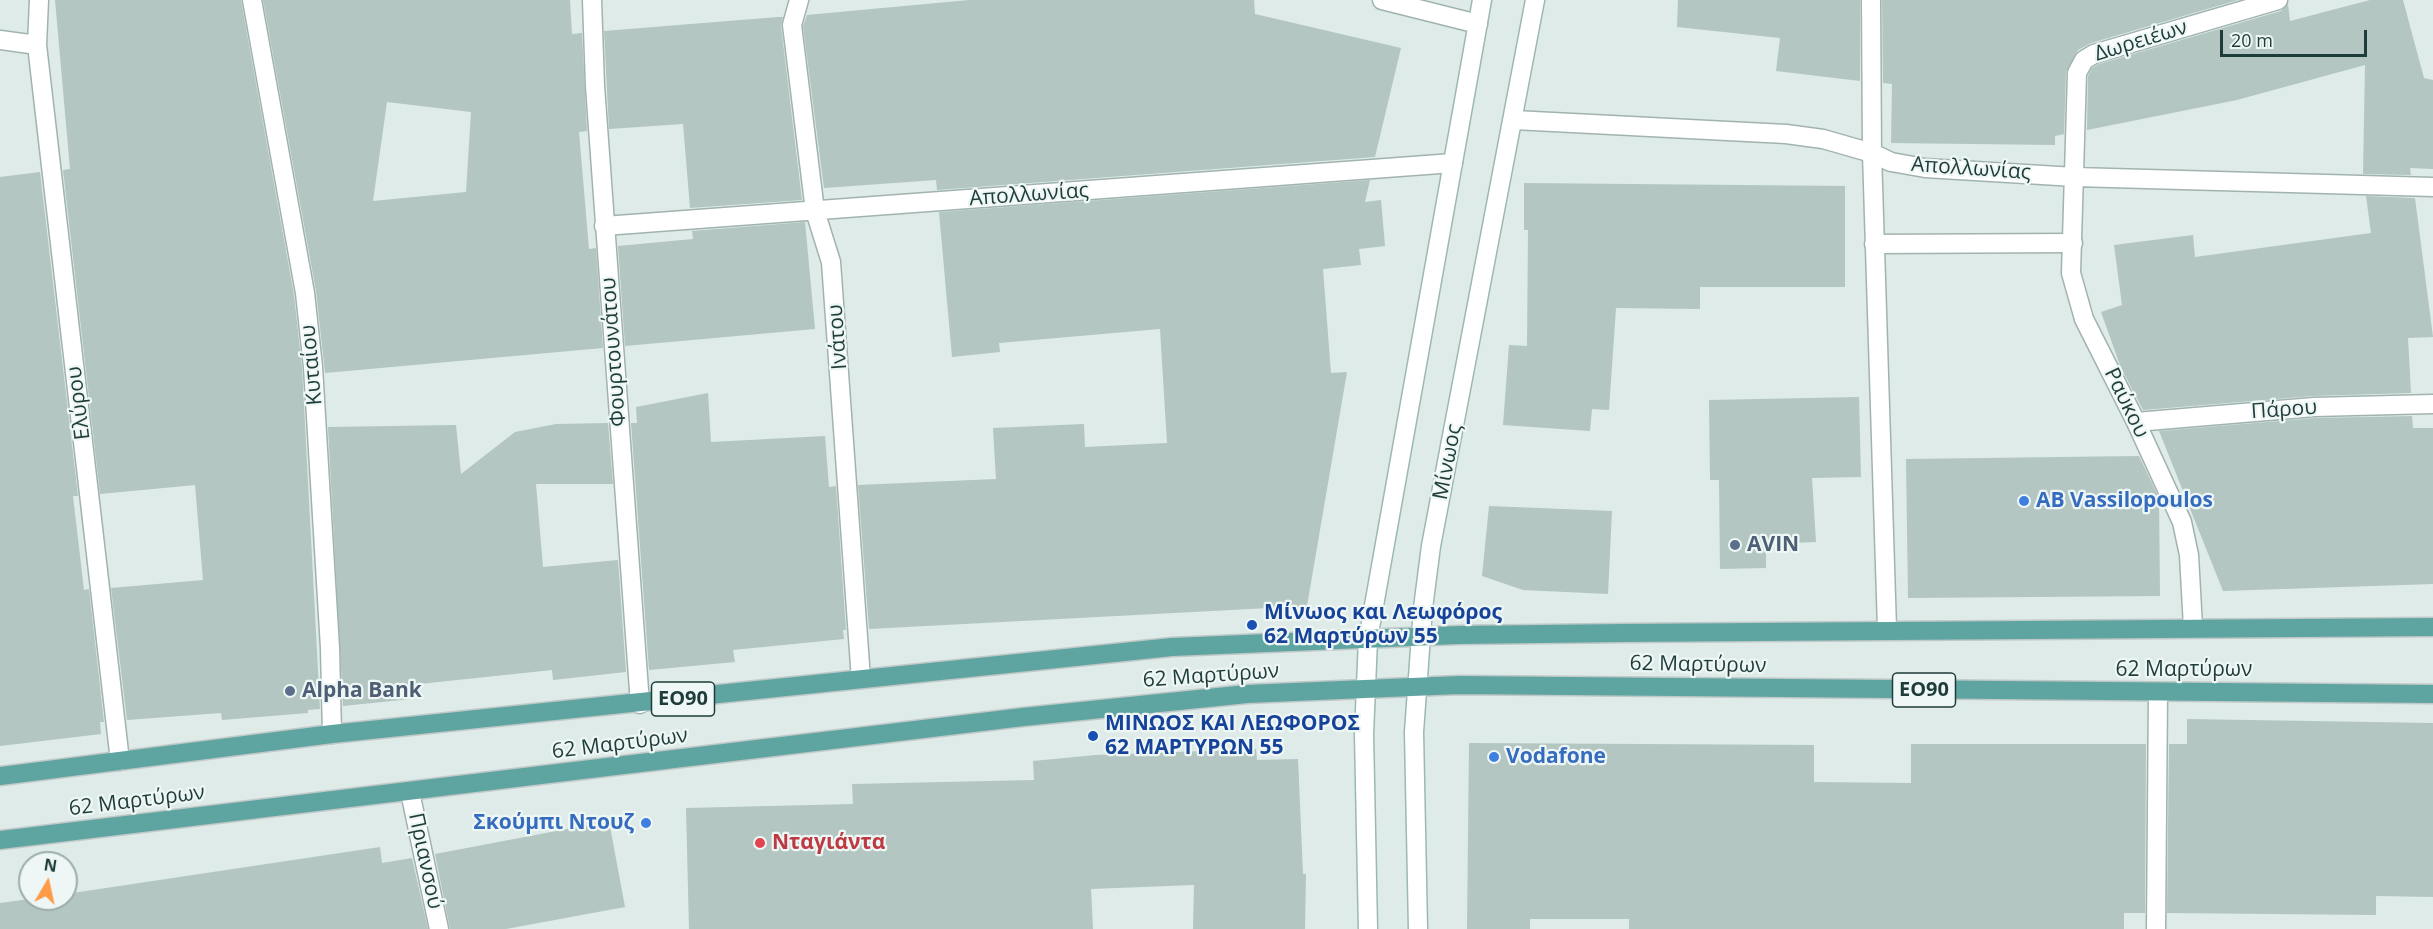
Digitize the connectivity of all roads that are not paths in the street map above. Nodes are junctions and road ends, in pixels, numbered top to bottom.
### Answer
1 (39, 0) edge
2 (252, 0) edge
3 (592, 0) edge
4 (799, 0) edge
5 (1382, 0) edge
6 (1482, 0) edge
7 (1535, 0) edge
8 (1871, 0) edge
9 (2278, 0) edge
10 (1478, 24) junction
11 (0, 40) edge
12 (38, 45) junction
13 (1514, 120) junction
14 (1872, 153) junction
15 (1453, 163) junction
16 (2075, 177) junction
17 (2433, 187) edge
18 (815, 211) junction
19 (604, 226) junction
20 (2073, 243) junction
21 (1874, 244) junction
22 (2433, 404) edge
23 (2136, 422) junction
24 (2193, 627) junction
25 (2433, 627) edge
26 (1887, 629) junction
27 (1420, 637) junction
28 (1368, 639) junction
29 (861, 679) junction
30 (1416, 687) junction
31 (1365, 688) junction
32 (2158, 693) junction
33 (2433, 694) edge
34 (640, 704) junction
35 (332, 734) junction
36 (120, 760) junction
37 (0, 776) edge
38 (410, 792) junction
39 (0, 840) edge
40 (439, 929) edge
41 (1368, 929) edge
42 (1418, 929) edge
43 (2156, 929) edge

1 - 12 street, Ελύρου
2 - 35 street, Κυταίου
3 - 19 street, Φουρτουνάτου
4 - 18 street, Ινάτου
5 - 10 street
6 - 10 street
7 - 13 street, Μίνωος
8 - 14 street
9 - 16 street, Δωρειέων
10 - 15 street
11 - 12 street
12 - 36 street, Ελύρου
13 - 14 street, Απολλωνίας
13 - 27 street, Μίνωος
14 - 16 street, Απολλωνίας
14 - 21 street
15 - 18 street, Απολλωνίας
15 - 28 street
16 - 17 street, Απολλωνίας
16 - 20 street, Ραύκου
18 - 19 street, Απολλωνίας
18 - 29 street, Ινάτου
19 - 34 street, Φουρτουνάτου
20 - 21 street
20 - 23 street, Ραύκου
21 - 26 street
22 - 23 street, Πάρου
23 - 24 street, Ραύκου
24 - 25 main road, 62 Μαρτύρων / ΕΟ90
24 - 26 main road, 62 Μαρτύρων / ΕΟ90
26 - 27 main road, 62 Μαρτύρων / ΕΟ90
27 - 28 main road, 62 Μαρτύρων / ΕΟ90
27 - 30 street, Μίνωος
28 - 29 main road, 62 Μαρτύρων / ΕΟ90
28 - 31 street
29 - 34 main road, 62 Μαρτύρων / ΕΟ90
30 - 31 main road, 62 Μαρτύρων / ΕΟ90
30 - 32 main road, 62 Μαρτύρων / ΕΟ90
30 - 42 street, Μίνωος
31 - 38 main road, 62 Μαρτύρων / ΕΟ90
31 - 41 street
32 - 33 main road, 62 Μαρτύρων / ΕΟ90
32 - 43 street
34 - 35 main road, 62 Μαρτύρων / ΕΟ90
35 - 36 main road, 62 Μαρτύρων / ΕΟ90
36 - 37 main road, 62 Μαρτύρων / ΕΟ90
38 - 39 main road, 62 Μαρτύρων / ΕΟ90
38 - 40 street, Πριανσού

